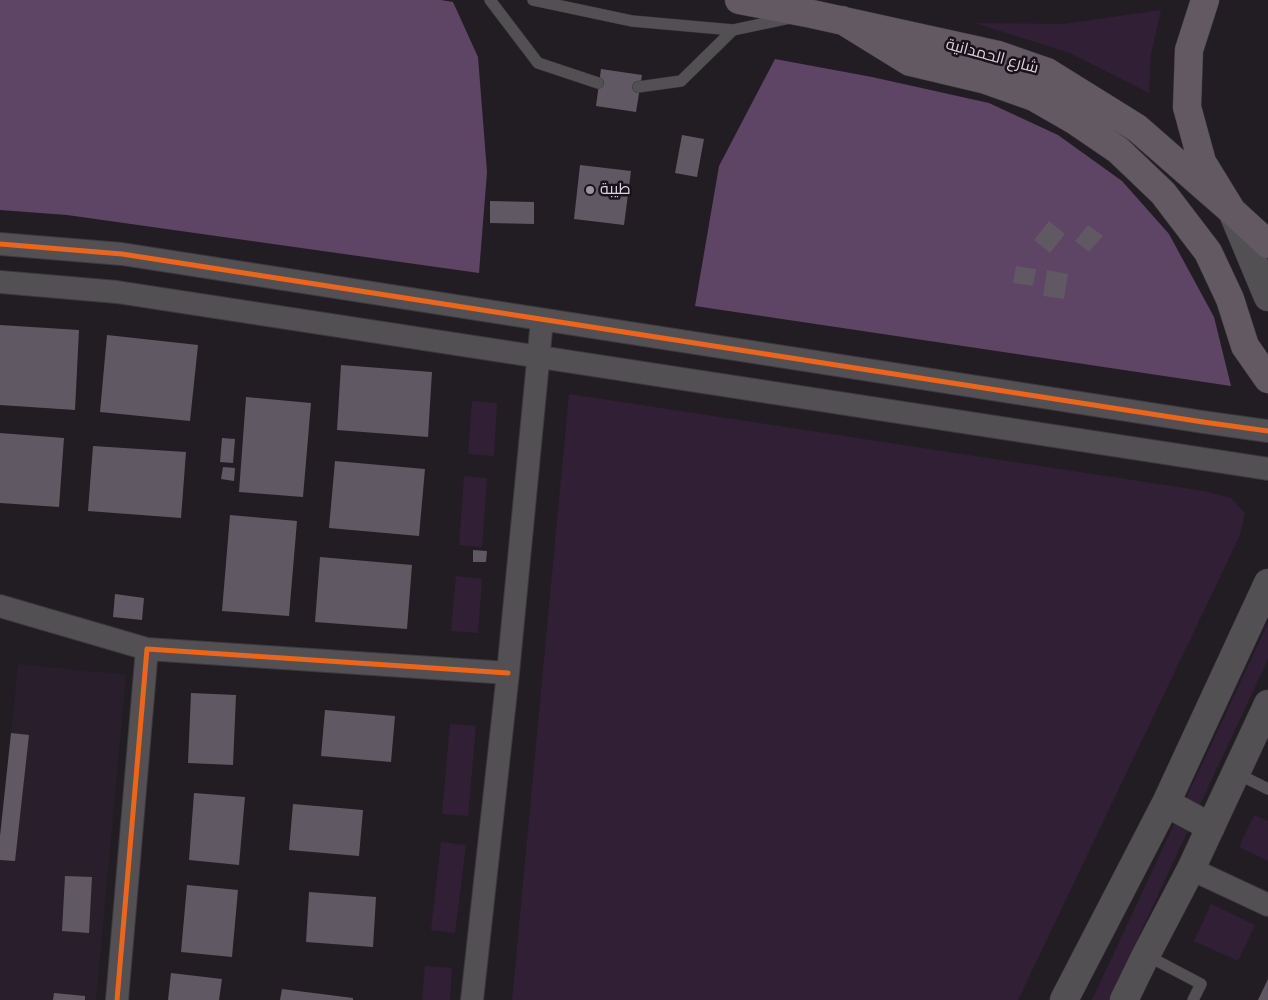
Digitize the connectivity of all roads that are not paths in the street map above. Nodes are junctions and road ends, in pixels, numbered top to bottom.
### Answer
1 (490, 0) edge
2 (533, 0) edge
3 (738, 0) edge
4 (1205, 0) edge
5 (812, 14) junction
6 (842, 20) junction
7 (733, 30) junction
8 (598, 83) dead end
9 (638, 87) dead end
10 (1232, 211) junction
11 (0, 244) edge
12 (1268, 244) edge
13 (0, 282) edge
14 (1268, 297) edge
15 (542, 320) junction
16 (538, 357) junction
17 (1268, 379) edge
18 (1268, 431) edge
19 (1268, 469) edge
20 (1268, 583) edge
21 (0, 606) edge
22 (147, 649) junction
23 (508, 673) junction
24 (1268, 704) edge
25 (1236, 772) junction
26 (1268, 789) edge
27 (1166, 802) junction
28 (1210, 828) junction
29 (1191, 869) junction
30 (1268, 905) edge
31 (1146, 955) junction
32 (117, 1000) edge
33 (472, 1000) edge
34 (1064, 1000) edge
35 (1124, 1000) edge
36 (1194, 1000) edge

1 - 8 lane
2 - 7 lane
3 - 5 highway, شارع الحمدانية
4 - 10 highway
5 - 6 highway, شارع الحمدانية
5 - 7 lane
6 - 10 highway, شارع الحمدانية
6 - 17 highway
7 - 9 lane
10 - 12 highway
10 - 14 main road
11 - 15 street
13 - 16 street
15 - 16 street
15 - 18 street
16 - 19 street
16 - 23 street
20 - 27 main road
21 - 22 street
22 - 23 street
22 - 32 street
23 - 33 street
24 - 25 main road
25 - 26 lane
25 - 28 main road
27 - 28 main road
27 - 34 main road
28 - 29 main road
29 - 30 street
29 - 31 main road
31 - 35 main road
31 - 36 lane

